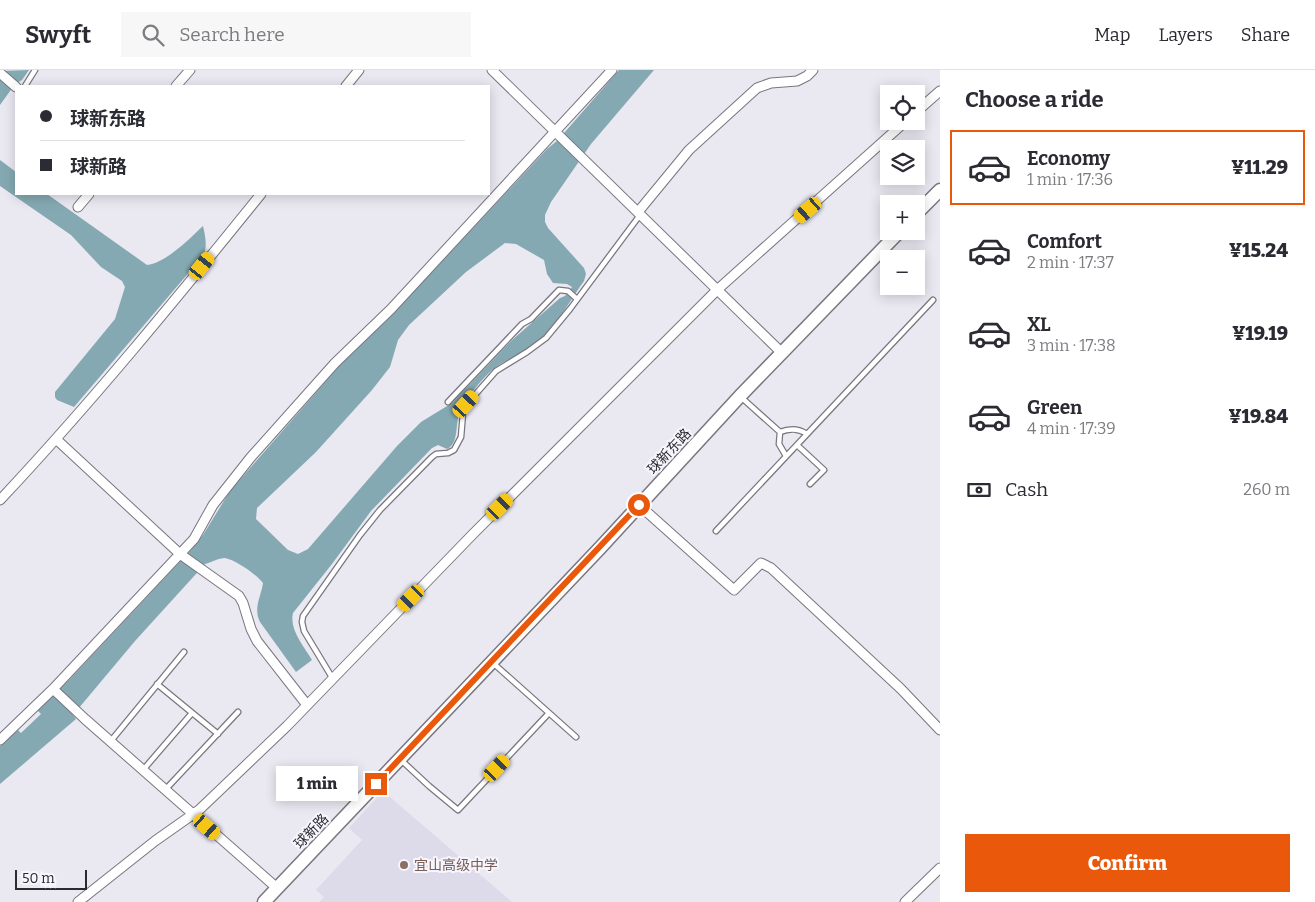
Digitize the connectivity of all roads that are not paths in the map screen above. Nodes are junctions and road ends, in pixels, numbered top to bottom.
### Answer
1 (35, 70) edge
2 (190, 70) edge
3 (359, 70) edge
4 (492, 70) edge
5 (612, 70) edge
6 (813, 70) edge
7 (0, 73) edge
8 (26, 85) edge
9 (177, 85) edge
10 (347, 85) edge
11 (15, 86) edge
12 (940, 91) edge
13 (925, 104) edge
14 (896, 130) edge
15 (558, 134) junction
16 (940, 190) edge
17 (88, 195) edge
18 (260, 195) edge
19 (925, 205) edge
20 (78, 208) dead end
21 (639, 214) junction
22 (891, 240) edge
23 (717, 290) junction
24 (576, 297) junction
25 (933, 300) dead end
26 (782, 353) junction
27 (740, 396) junction
28 (448, 402) dead end
29 (780, 432) junction
30 (806, 434) junction
31 (56, 439) junction
32 (797, 445) junction
33 (786, 456) junction
34 (810, 484) dead end
35 (0, 500) edge
36 (639, 505) junction
37 (716, 531) dead end
38 (181, 554) junction
39 (184, 652) dead end
40 (492, 662) junction
41 (333, 678) junction
42 (157, 684) junction
43 (54, 690) junction
44 (308, 705) junction
45 (238, 712) dead end
46 (192, 713) junction
47 (549, 713) junction
48 (940, 730) edge
49 (218, 734) junction
50 (576, 737) dead end
51 (0, 740) edge
52 (110, 742) junction
53 (400, 759) junction
54 (143, 770) junction
55 (165, 790) junction
56 (193, 814) junction
57 (940, 868) edge
58 (277, 888) junction
59 (78, 902) edge
60 (264, 902) edge
61 (905, 902) edge

1 - 8 lane
2 - 9 street
3 - 10 street
4 - 15 street
5 - 15 street
6 - 21 street
7 - 11 street
12 - 13 street
14 - 23 street
15 - 21 street
15 - 38 street
16 - 19 street
17 - 20 street
18 - 31 street
21 - 23 street
21 - 24 lane
22 - 26 street, 球新东路
23 - 26 street
23 - 41 street
24 - 28 lane
24 - 41 lane
25 - 30 lane
26 - 27 street, 球新东路
27 - 29 lane
27 - 36 street, 球新东路
29 - 30 lane
29 - 33 lane
30 - 32 lane
31 - 35 street
31 - 38 street
32 - 33 lane
32 - 34 lane
33 - 37 lane
36 - 40 street, 球新东路
36 - 48 street
38 - 43 street
38 - 44 street
39 - 42 lane
40 - 47 lane
40 - 53 street, 球新东路
41 - 44 street
42 - 46 lane
42 - 52 lane
43 - 51 street
43 - 52 street
44 - 56 street
45 - 49 lane
46 - 49 lane
46 - 54 lane
47 - 50 lane
47 - 53 lane
49 - 55 lane
52 - 54 street
53 - 58 street, 球新路
54 - 55 street
55 - 56 street
56 - 58 street
56 - 59 street
57 - 61 street
58 - 60 street, 球新路

